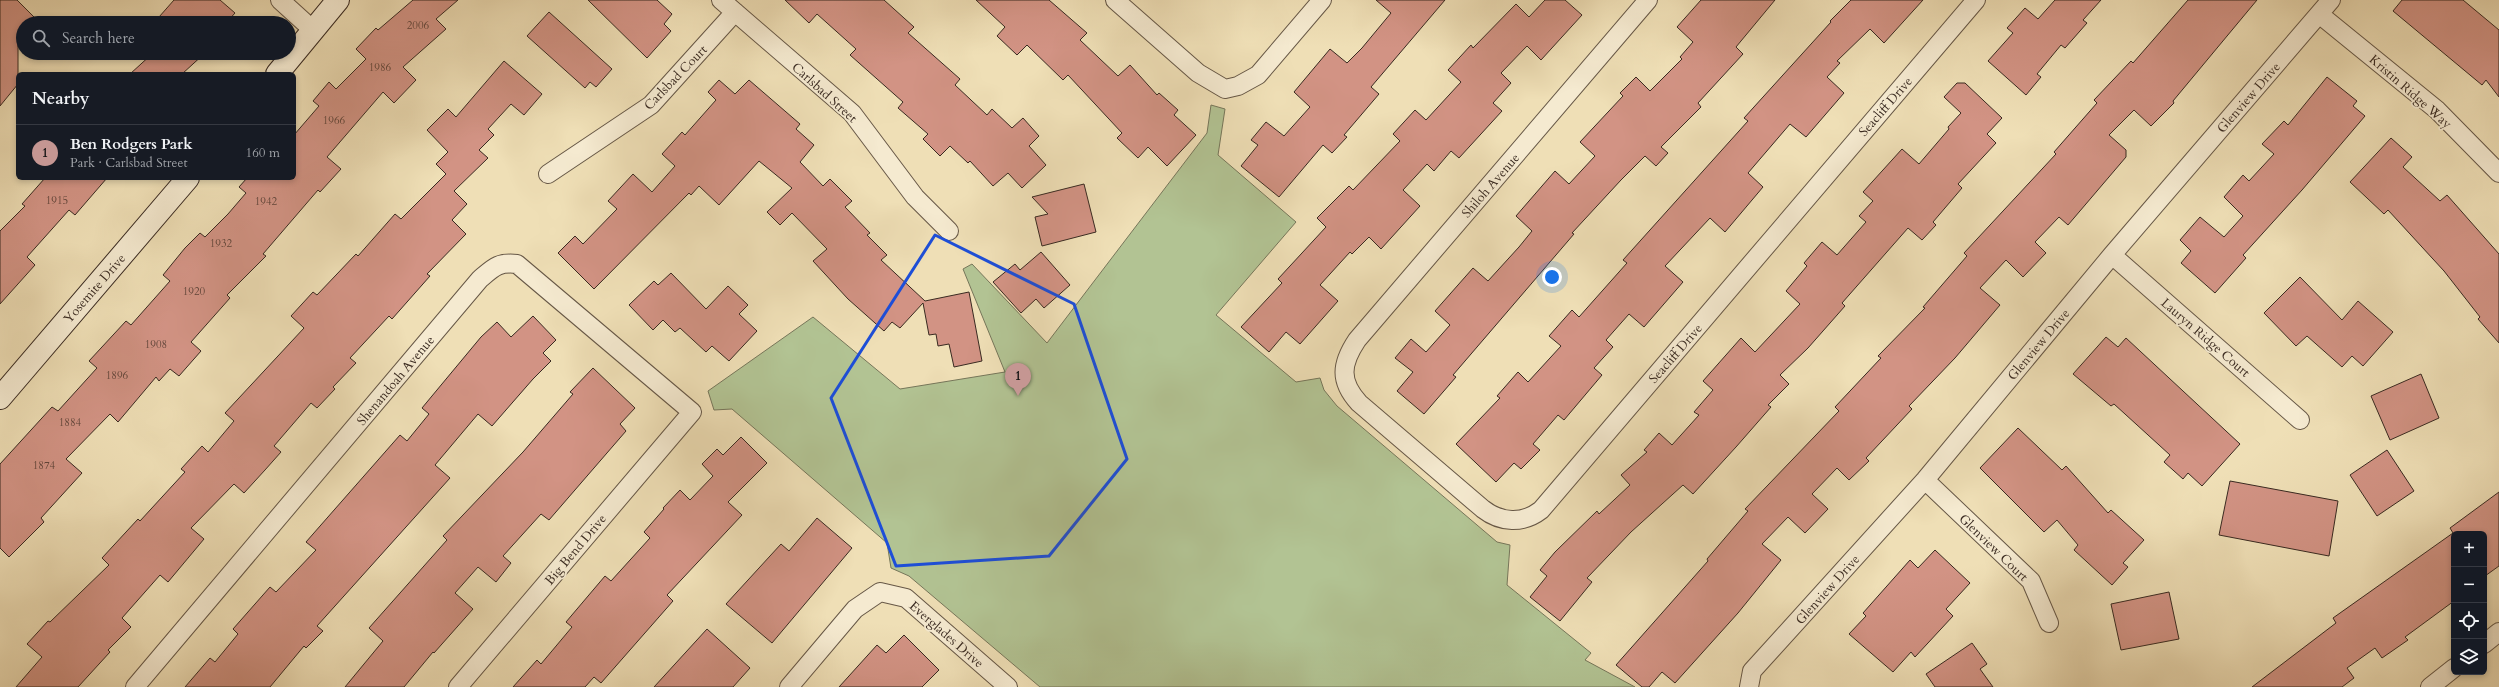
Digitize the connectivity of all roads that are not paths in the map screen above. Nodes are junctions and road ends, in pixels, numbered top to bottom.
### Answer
1 (280, 0) edge
2 (338, 0) edge
3 (721, 0) edge
4 (1115, 0) edge
5 (1322, 0) edge
6 (1648, 0) edge
7 (1976, 0) edge
8 (2331, 0) edge
9 (735, 12) junction
10 (2319, 14) junction
11 (314, 31) junction
12 (296, 52) edge
13 (289, 60) edge
14 (279, 72) edge
15 (2499, 173) edge
16 (548, 174) dead end
17 (186, 180) edge
18 (949, 231) dead end
19 (2112, 255) junction
20 (1344, 376) joint
21 (0, 398) edge
22 (692, 412) joint
23 (2300, 420) dead end
24 (1925, 480) junction
25 (2049, 623) dead end
26 (2499, 632) edge
27 (2487, 642) edge
28 (2451, 670) edge
29 (135, 687) edge
30 (458, 687) edge
31 (789, 687) edge
32 (1008, 687) edge
33 (1749, 687) edge
34 (2430, 687) edge

1 - 11 street
2 - 11 street
3 - 9 street, Carlsbad Street
4 - 5 street
6 - 20 street, Shiloh Avenue
7 - 20 street, Seacliff Drive
8 - 10 street, Glenview Drive
9 - 16 street, Carlsbad Court
9 - 18 street, Carlsbad Street
10 - 15 street, Kristin Ridge Way
10 - 19 street, Glenview Drive
11 - 12 street
13 - 14 street
17 - 21 street, Yosemite Drive
19 - 23 street, Lauryn Ridge Court
19 - 24 street, Glenview Drive
22 - 29 street, Shenandoah Avenue
22 - 30 street, Big Bend Drive
24 - 25 street, Glenview Court
24 - 33 street, Glenview Drive
26 - 27 street
28 - 34 street
31 - 32 street, Everglades Drive

